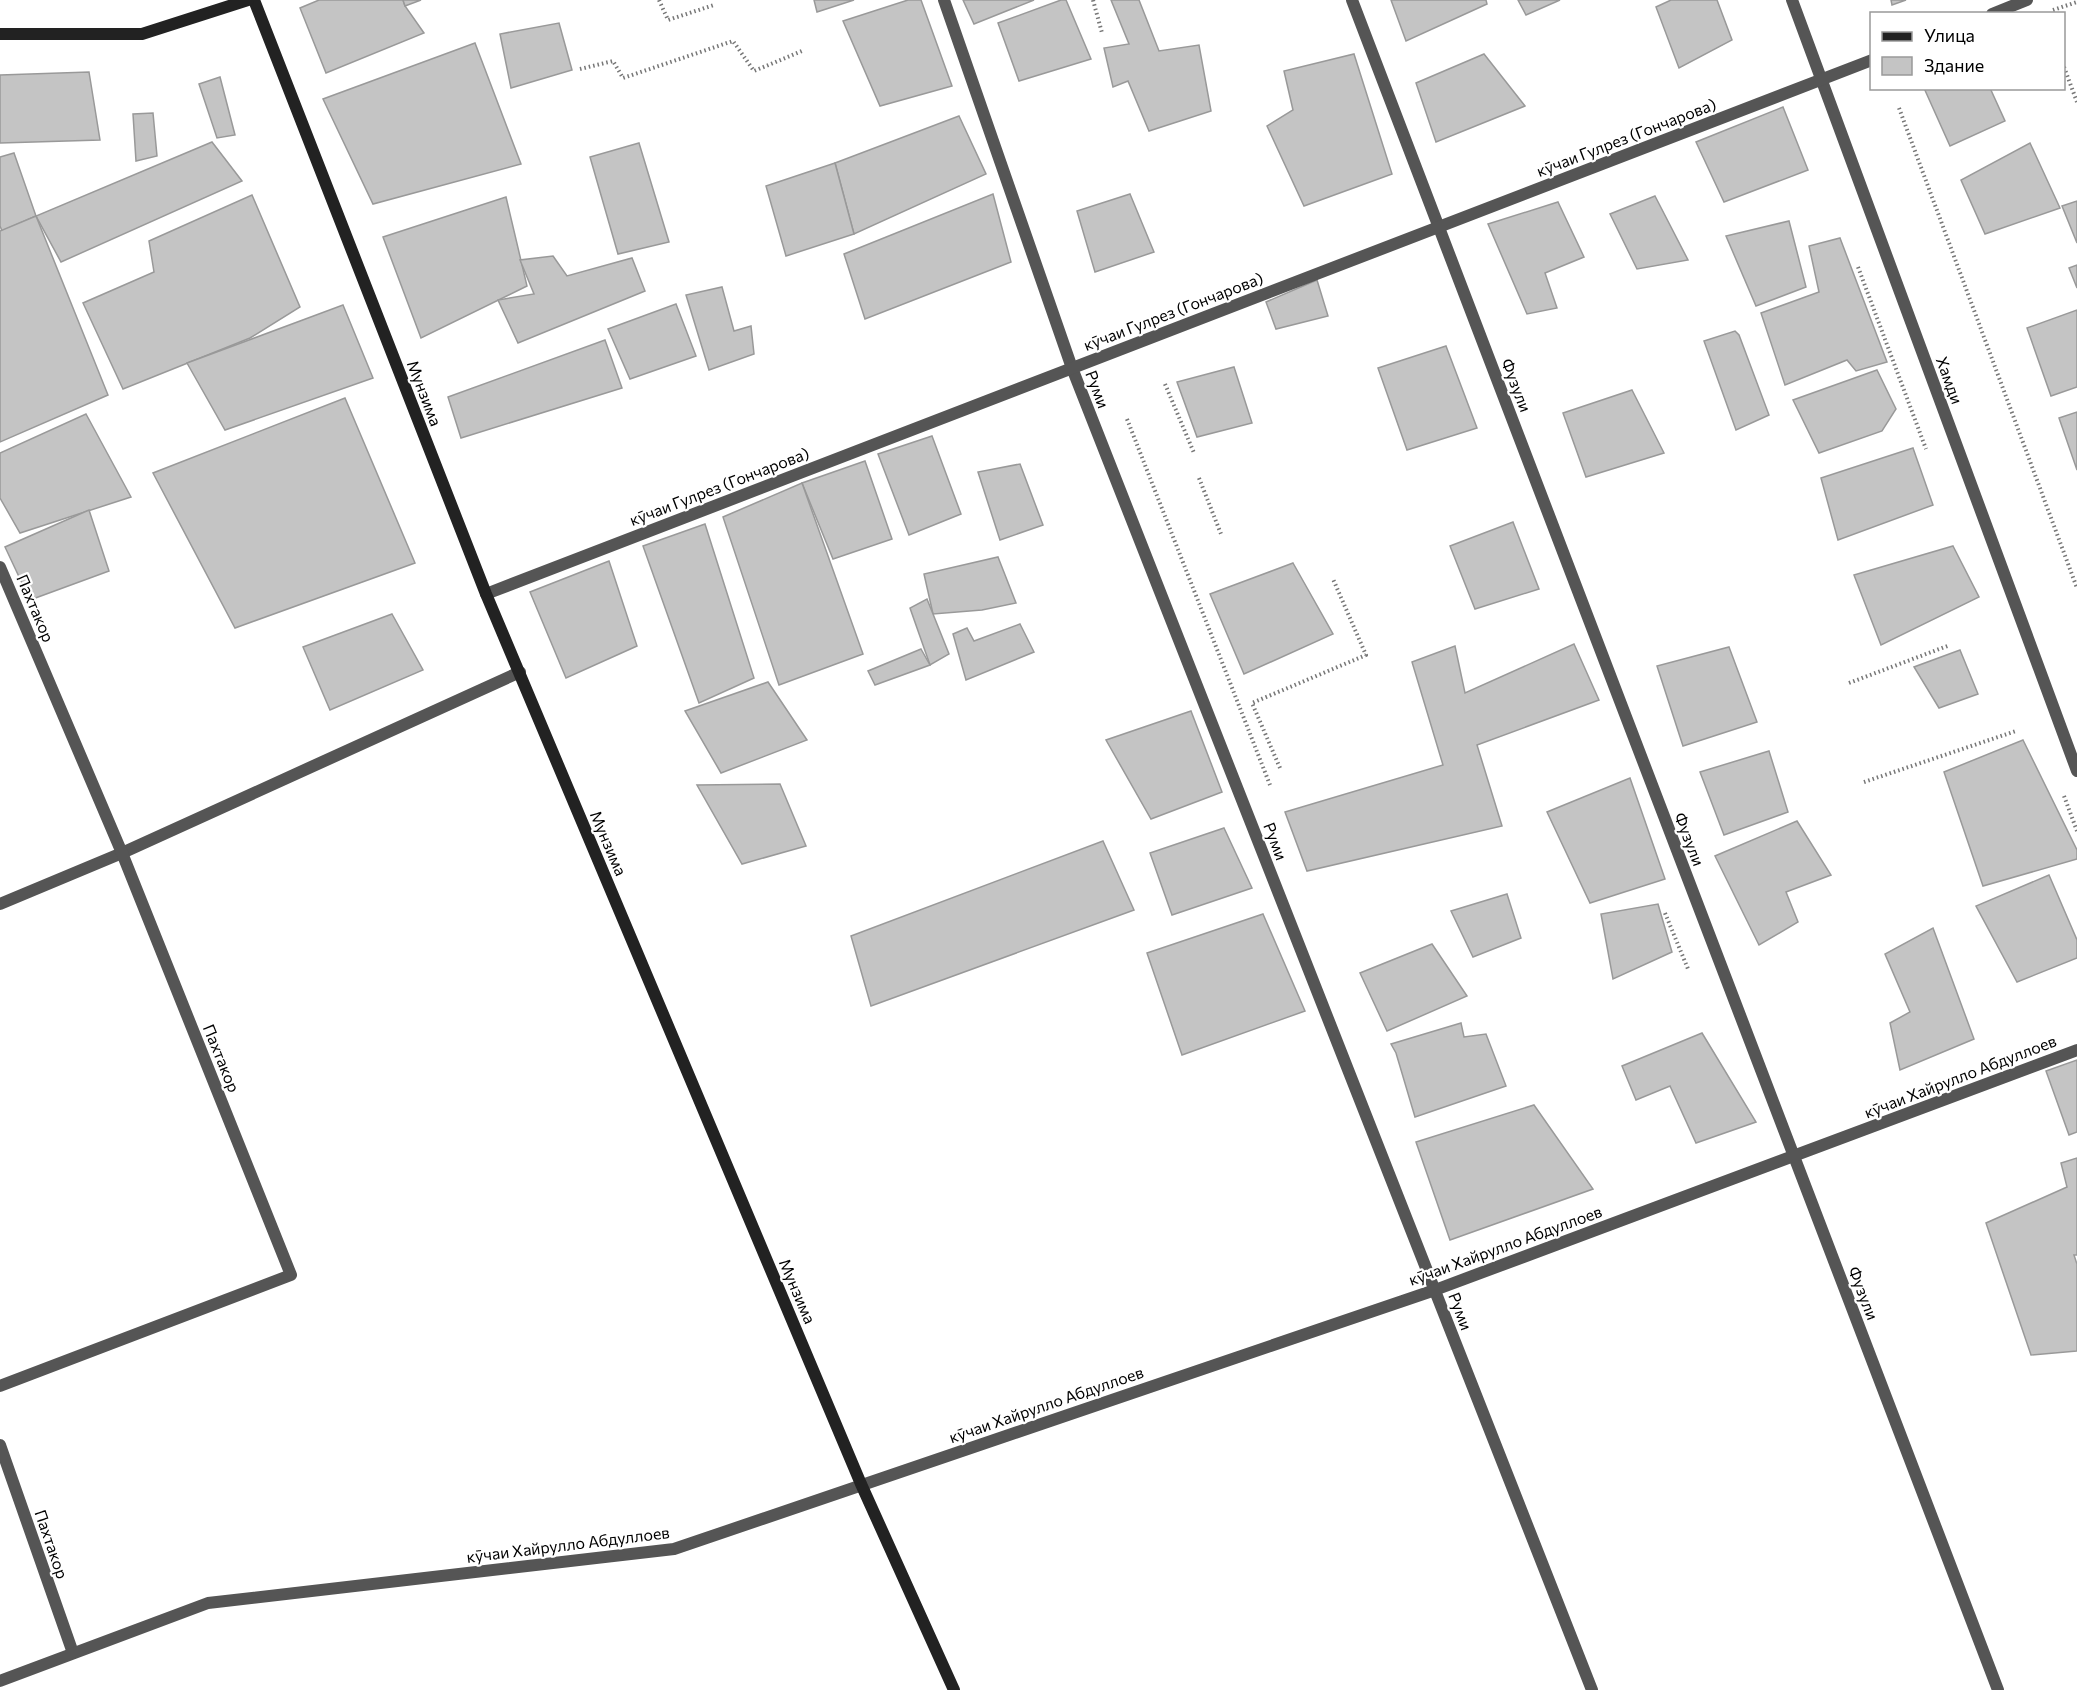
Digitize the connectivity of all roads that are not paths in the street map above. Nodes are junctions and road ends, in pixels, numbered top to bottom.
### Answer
1 (248, 0) edge
2 (254, 0) edge
3 (944, 0) edge
4 (1353, 0) edge
5 (1792, 0) edge
6 (2027, 0) edge
7 (1997, 12) edge
8 (0, 34) edge
9 (1870, 61) edge
10 (1821, 79) junction
11 (1439, 227) junction
12 (1072, 368) junction
13 (0, 567) edge
14 (486, 594) junction
15 (520, 672) junction
16 (2077, 771) edge
17 (122, 853) junction
18 (0, 904) edge
19 (2077, 1050) edge
20 (1794, 1156) junction
21 (1435, 1290) junction
22 (0, 1386) edge
23 (0, 1445) edge
24 (861, 1484) junction
25 (73, 1653) junction
26 (0, 1681) edge
27 (954, 1690) edge
28 (1592, 1690) edge
29 (1998, 1690) edge

1 - 8 street
2 - 14 street, Мунзима
3 - 12 street, Руми
4 - 11 street, Фузули
5 - 10 street, Хамди
6 - 7 street
9 - 10 street, кӯчаи Гулрез (Гончарова)
10 - 11 street, кӯчаи Гулрез (Гончарова)
10 - 16 street, Хамди
11 - 12 street, кӯчаи Гулрез (Гончарова)
11 - 20 street, Фузули
12 - 14 street, кӯчаи Гулрез (Гончарова)
12 - 21 street, Руми
13 - 17 street, Пахтакор
14 - 15 street, Мунзима
15 - 17 street
15 - 24 street, Мунзима
17 - 18 street
17 - 22 street, Пахтакор
19 - 20 street, кӯчаи Хайрулло Абдуллоев
20 - 21 street, кӯчаи Хайрулло Абдуллоев
20 - 29 street, Фузули
21 - 24 street, кӯчаи Хайрулло Абдуллоев
21 - 28 street, Руми
23 - 25 street, Пахтакор
24 - 25 street, кӯчаи Хайрулло Абдуллоев
24 - 27 street, Мунзима
25 - 26 street, кӯчаи Хайрулло Абдуллоев

